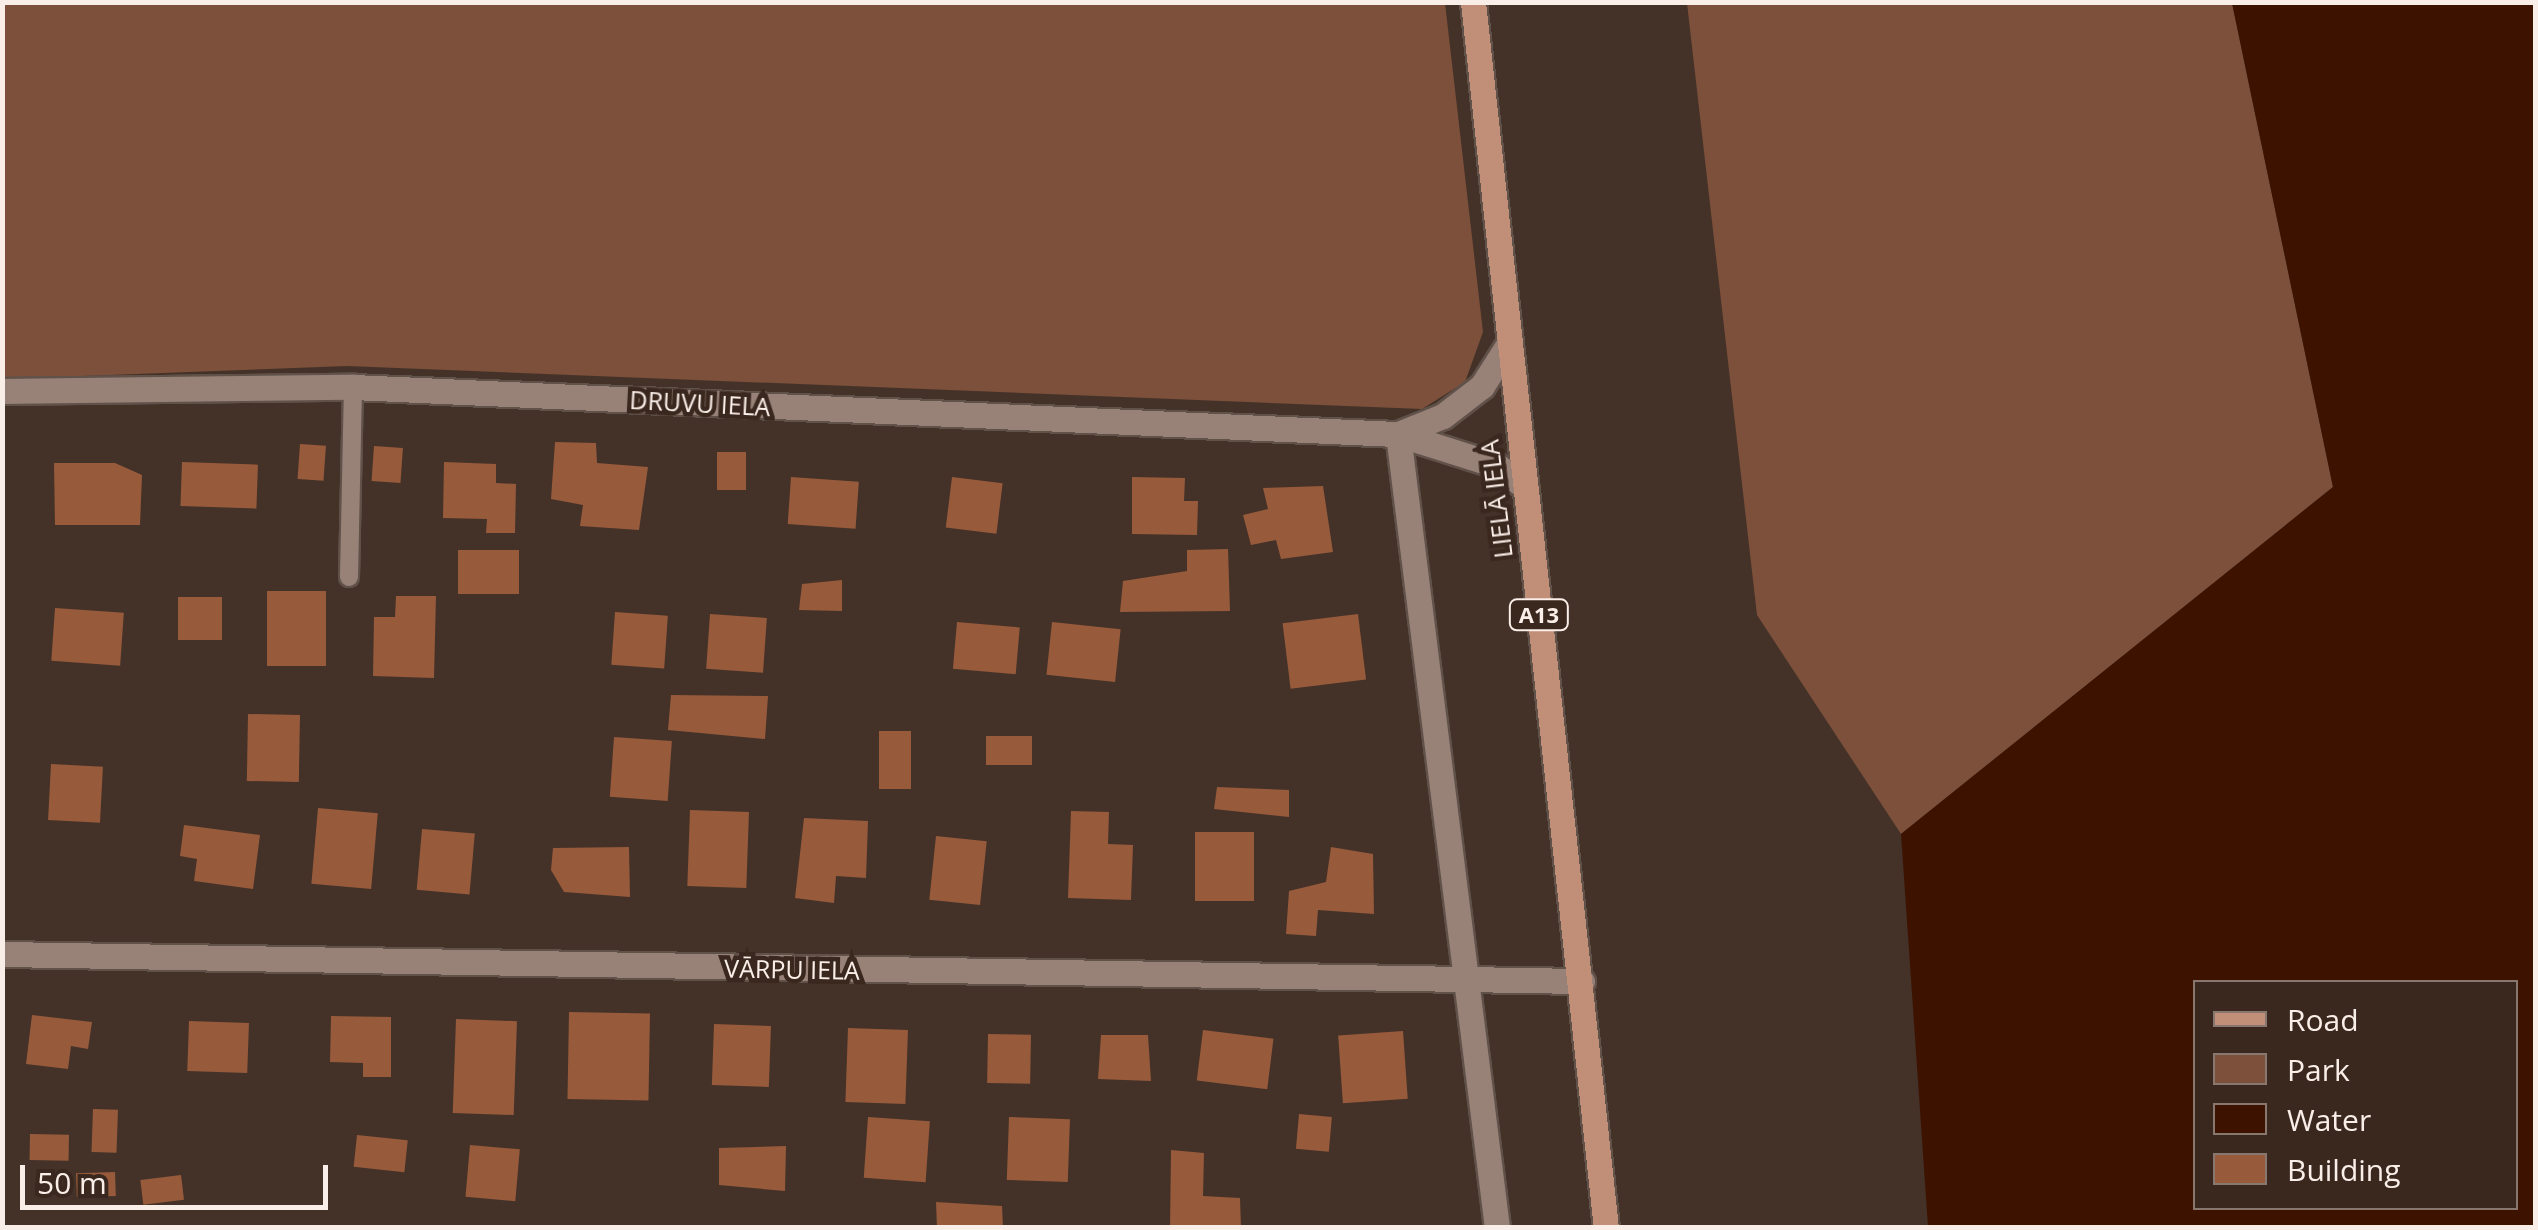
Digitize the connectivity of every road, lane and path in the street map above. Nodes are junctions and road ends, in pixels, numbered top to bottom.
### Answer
1 (1472, 2) edge
2 (1508, 345) junction
3 (353, 387) junction
4 (2, 391) edge
5 (1398, 434) junction
6 (1524, 486) junction
7 (349, 577) dead end
8 (2, 954) edge
9 (1582, 981) junction
10 (1463, 983) junction
11 (1497, 1228) edge
12 (1606, 1228) edge

1 - 2 main road, LIELĀ IELA / A13
2 - 5 street, DRUVU IELA
2 - 6 main road, LIELĀ IELA / A13
3 - 4 street, DRUVU IELA
3 - 5 street, DRUVU IELA
3 - 7 lane
5 - 6 street, DRUVU IELA
5 - 10 street
6 - 9 main road, LIELĀ IELA / A13
8 - 10 street, VĀRPU IELA
9 - 10 street, VĀRPU IELA
9 - 12 main road, LIELĀ IELA / A13
10 - 11 street

